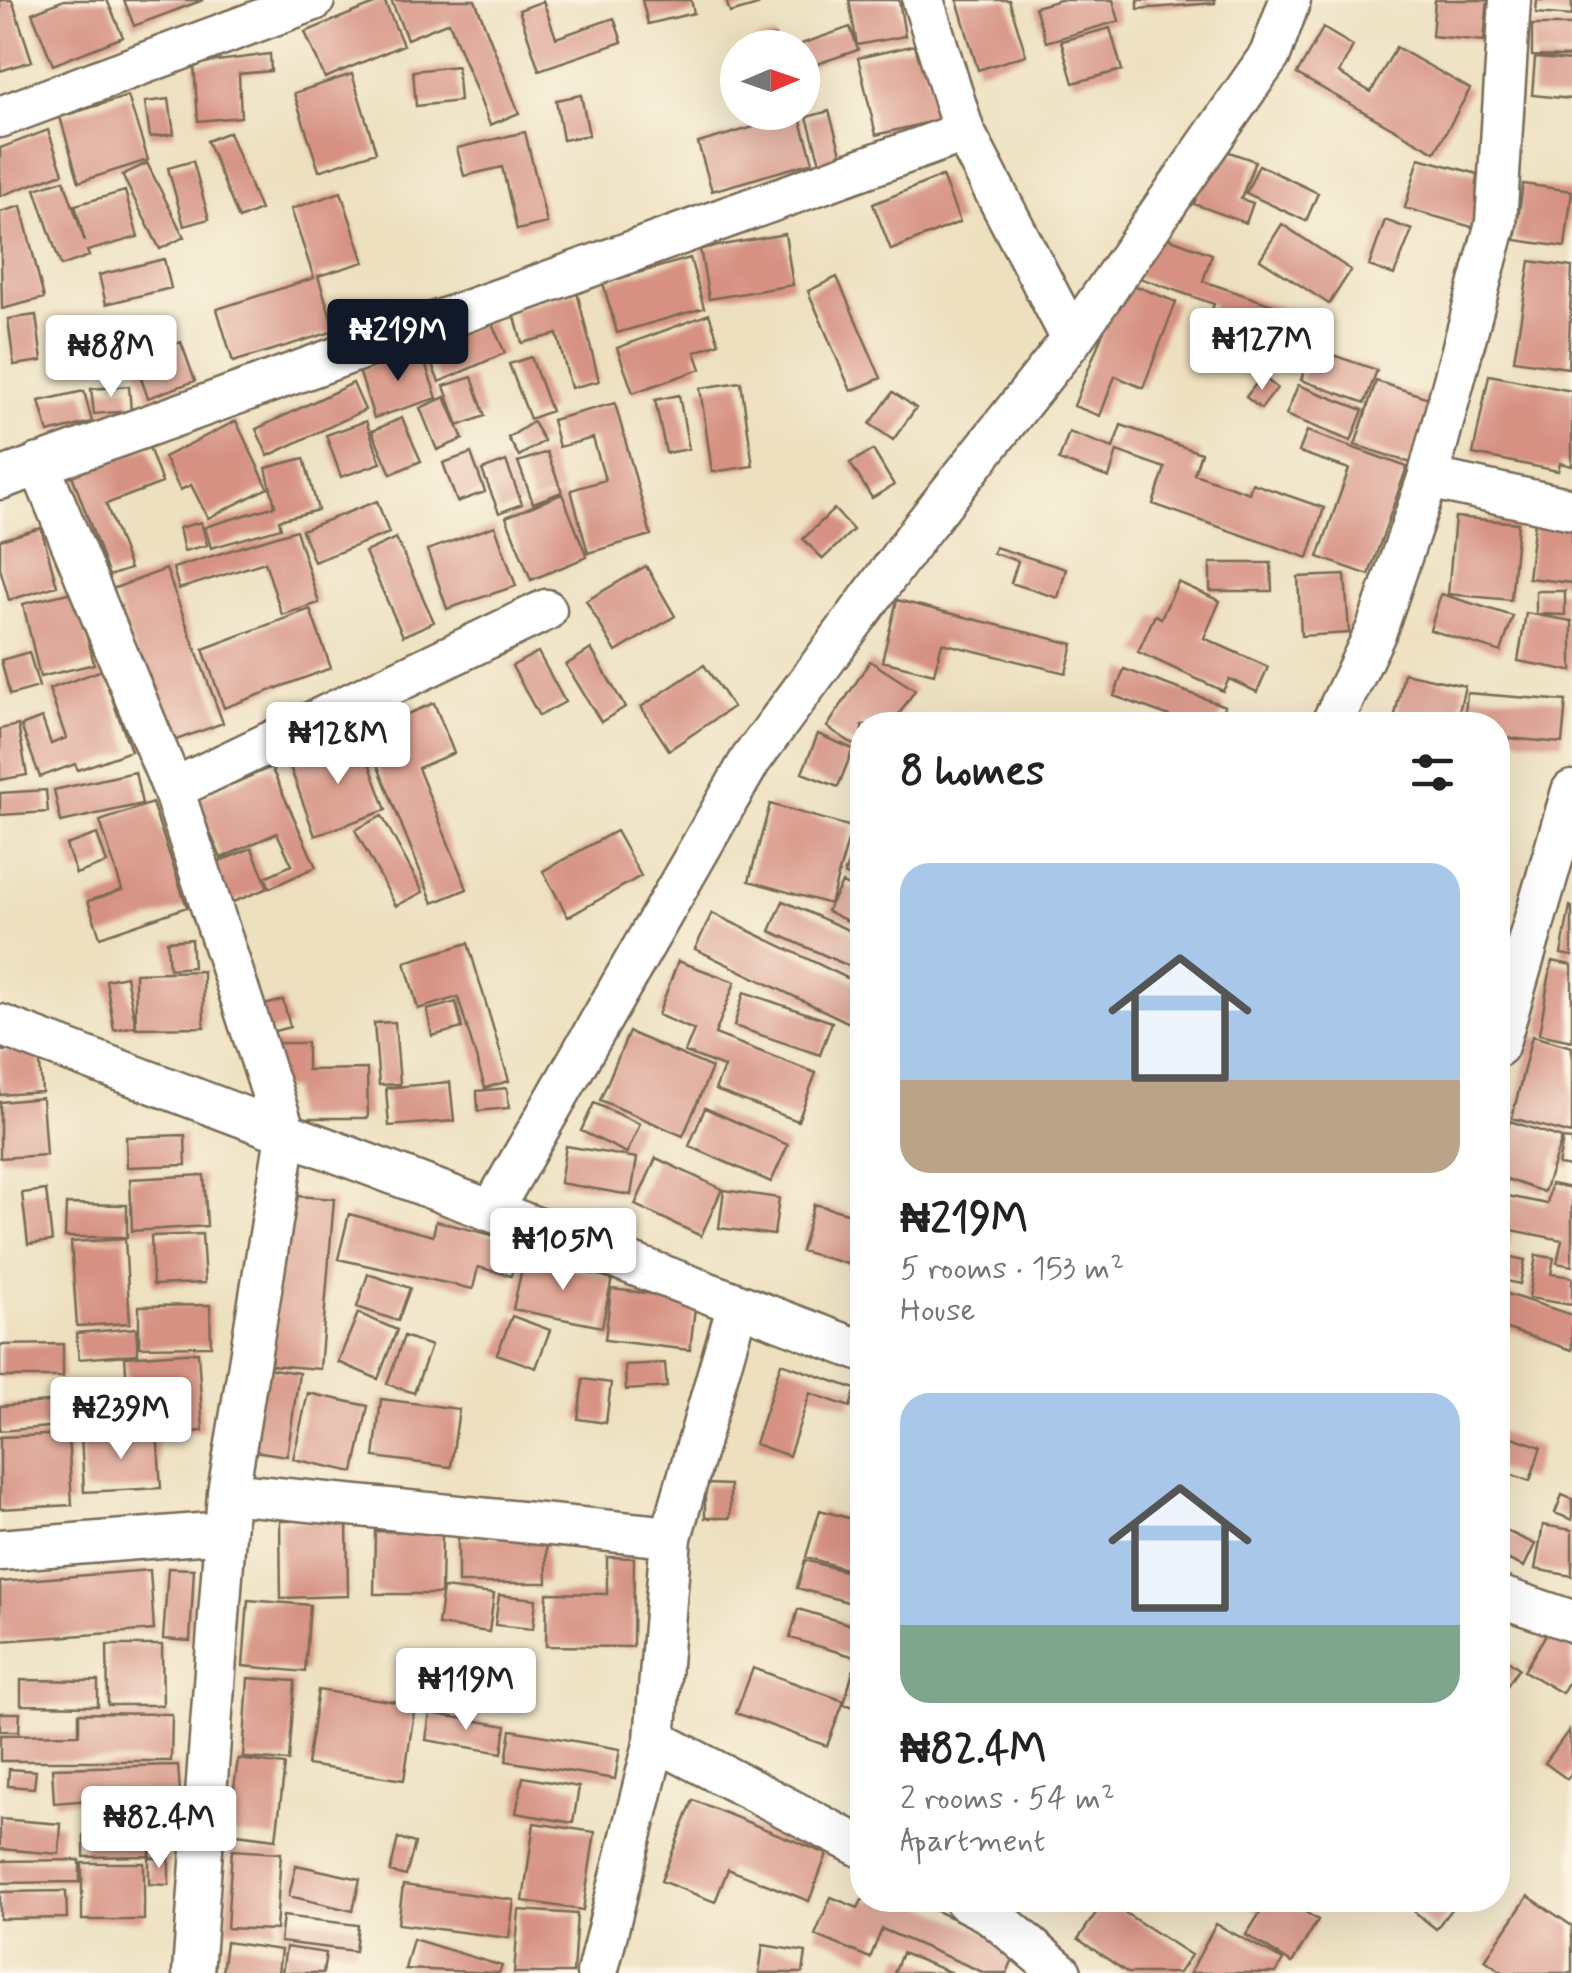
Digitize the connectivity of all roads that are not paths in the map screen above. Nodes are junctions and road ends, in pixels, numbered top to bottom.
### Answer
1 (314, 0) edge
2 (923, 0) edge
3 (1290, 0) edge
4 (1510, 0) edge
5 (0, 117) edge
6 (964, 132) junction
7 (1072, 338) junction
8 (39, 464) junction
9 (0, 478) edge
10 (1428, 478) junction
11 (1572, 510) edge
12 (546, 610) dead end
13 (1338, 712) edge
14 (174, 789) junction
15 (1572, 790) edge
16 (1510, 1004) edge
17 (0, 1025) edge
18 (286, 1136) junction
19 (492, 1210) junction
20 (737, 1307) junction
21 (850, 1347) edge
22 (226, 1513) junction
23 (671, 1536) junction
24 (0, 1550) edge
25 (1510, 1600) edge
26 (1572, 1621) edge
27 (655, 1740) junction
28 (850, 1842) edge
29 (993, 1912) edge
30 (193, 1973) edge
31 (598, 1973) edge
32 (1061, 1973) edge

1 - 5 street
2 - 6 street
3 - 7 street
4 - 10 street
6 - 7 street
6 - 8 street
7 - 19 street
8 - 9 street
8 - 14 street
10 - 11 street
10 - 13 street
12 - 14 street
14 - 18 street
15 - 16 street
17 - 18 street
18 - 19 street
18 - 22 street
19 - 20 street
20 - 21 street
20 - 23 street
22 - 23 street
22 - 24 street
22 - 30 street
23 - 27 street
25 - 26 street
27 - 28 street
27 - 31 street
29 - 32 street

